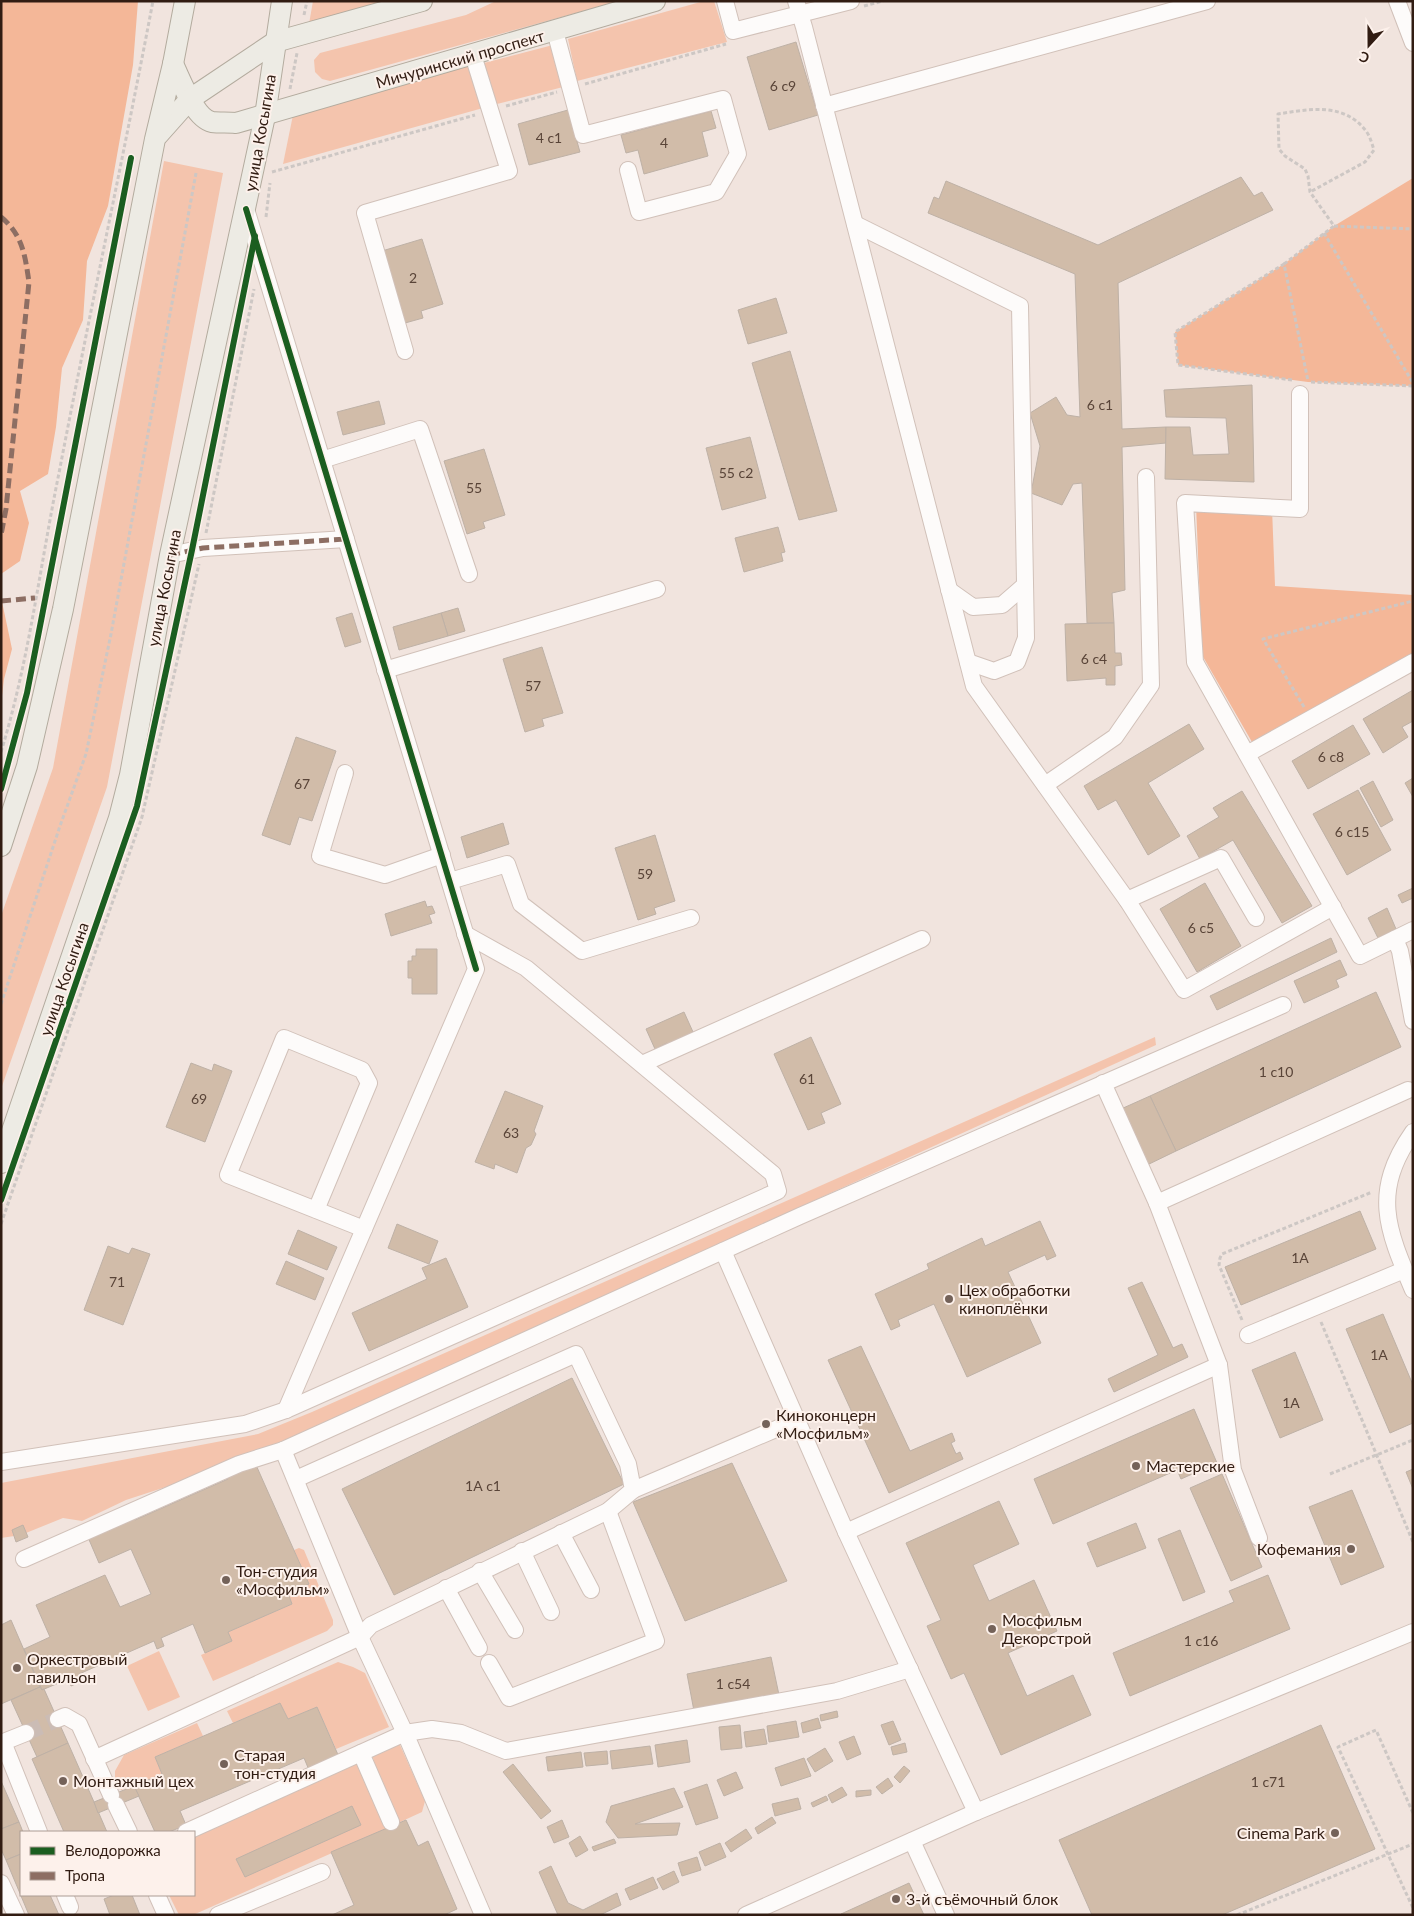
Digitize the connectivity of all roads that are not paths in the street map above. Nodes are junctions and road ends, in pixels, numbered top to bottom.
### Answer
1 (185, 1) edge
2 (282, 1) edge
3 (422, 1) edge
4 (655, 1) edge
5 (724, 1) edge
6 (851, 1) edge
7 (1207, 1) edge
8 (1397, 1) edge
9 (798, 7) edge
10 (555, 30) junction
11 (276, 42) junction
12 (1413, 42) edge
13 (474, 55) junction
14 (173, 64) junction
15 (190, 99) junction
16 (824, 106) junction
17 (265, 116) junction
18 (155, 139) junction
19 (628, 170) dead end
20 (246, 208) junction
21 (855, 224) junction
22 (404, 351) dead end
23 (1304, 388) road end
24 (322, 460) junction
25 (1146, 477) dead end
26 (346, 539) junction
27 (170, 554) junction
28 (469, 574) dead end
29 (1025, 585) junction
30 (657, 589) dead end
31 (949, 590) junction
32 (968, 662) junction
33 (1413, 662) edge
34 (386, 670) junction
35 (1247, 754) junction
36 (345, 774) dead end
37 (1044, 784) junction
38 (1, 846) edge
39 (442, 855) junction
40 (450, 881) junction
41 (1128, 900) junction
42 (1333, 906) junction
43 (691, 918) dead end
44 (1256, 918) dead end
45 (1413, 930) edge
46 (465, 934) junction
47 (922, 939) dead end
48 (1395, 939) junction
49 (1283, 1005) dead end
50 (1413, 1021) edge
51 (642, 1064) junction
52 (1103, 1083) junction
53 (1408, 1090) dead end
54 (1413, 1132) edge
55 (1, 1163) edge
56 (1157, 1203) junction
57 (316, 1210) junction
58 (364, 1229) junction
59 (723, 1251) junction
60 (1404, 1270) junction
61 (1413, 1290) edge
62 (1248, 1335) road end
63 (1219, 1365) junction
64 (286, 1410) junction
65 (797, 1420) junction
66 (283, 1450) junction
67 (1, 1462) edge
68 (296, 1479) junction
69 (633, 1490) junction
70 (608, 1511) junction
71 (846, 1532) junction
72 (561, 1533) junction
73 (1260, 1538) dead end
74 (522, 1551) junction
75 (24, 1559) dead end
76 (480, 1571) junction
77 (446, 1588) junction
78 (591, 1590) dead end
79 (551, 1612) dead end
80 (515, 1630) dead end
81 (1413, 1632) edge
82 (360, 1637) junction
83 (479, 1648) dead end
84 (489, 1663) dead end
85 (910, 1669) junction
86 (58, 1719) tunnel mouth
87 (26, 1733) tunnel mouth
88 (405, 1733) junction
89 (2, 1743) edge
90 (360, 1753) junction
91 (94, 1759) junction
92 (976, 1812) junction
93 (391, 1822) dead end
94 (39, 1831) edge
95 (129, 1831) edge
96 (188, 1831) edge
97 (912, 1841) junction
98 (322, 1872) dead end
99 (1, 1883) edge
100 (157, 1896) edge
101 (16, 1915) edge
102 (166, 1915) edge
103 (218, 1915) edge
104 (483, 1915) edge
105 (746, 1915) edge
106 (946, 1915) edge

1 - 14 main road
2 - 11 main road, улица Косыгина
3 - 11 main road
4 - 10 main road, Мичуринский проспект
5 - 9 street
6 - 9 street
7 - 16 street
8 - 12 street
9 - 16 street
10 - 13 main road, Мичуринский проспект
10 - 19 street
11 - 15 main road
11 - 17 main road, улица Косыгина
13 - 17 main road, Мичуринский проспект
13 - 22 street
14 - 15 main road, Мичуринский проспект
14 - 18 main road
15 - 17 main road, Мичуринский проспект
15 - 18 main road
16 - 21 street
17 - 20 main road, улица Косыгина
18 - 38 main road
20 - 24 street
20 - 27 main road, улица Косыгина
21 - 29 street
21 - 31 street
23 - 35 street
24 - 26 street
24 - 28 street
25 - 37 street
26 - 27 street
26 - 34 street
27 - 55 main road, улица Косыгина
29 - 31 street
29 - 32 street
30 - 34 street
31 - 32 street
32 - 37 street
33 - 35 street
34 - 39 street
35 - 42 street
36 - 39 street
37 - 41 street
39 - 40 street
40 - 43 street
40 - 46 street
41 - 42 street
41 - 44 street
42 - 48 street
45 - 48 street
46 - 51 street
46 - 58 street
47 - 51 street
48 - 50 street
49 - 52 street
51 - 64 street
52 - 56 street
52 - 59 street
53 - 56 street
54 - 60 street
56 - 63 street
57 - 57 street
57 - 58 street
58 - 64 street
59 - 65 street
59 - 66 street
60 - 61 street
60 - 62 street
63 - 71 street
63 - 73 street
64 - 67 street
65 - 69 street
65 - 71 street
66 - 68 street
66 - 75 street
68 - 69 street
68 - 82 street
69 - 70 street
70 - 72 street
70 - 84 street
71 - 85 street
72 - 74 street
72 - 78 street
74 - 76 street
74 - 79 street
76 - 77 street
76 - 80 street
77 - 82 street
77 - 83 street
81 - 92 street
82 - 88 street
82 - 91 street
85 - 88 street
85 - 92 street
86 - 91 street
87 - 89 street
88 - 90 street
88 - 104 street
89 - 94 street
90 - 93 street
90 - 96 street
91 - 95 street
92 - 97 street
97 - 105 street
97 - 106 street
98 - 103 street
99 - 101 street
100 - 102 street

